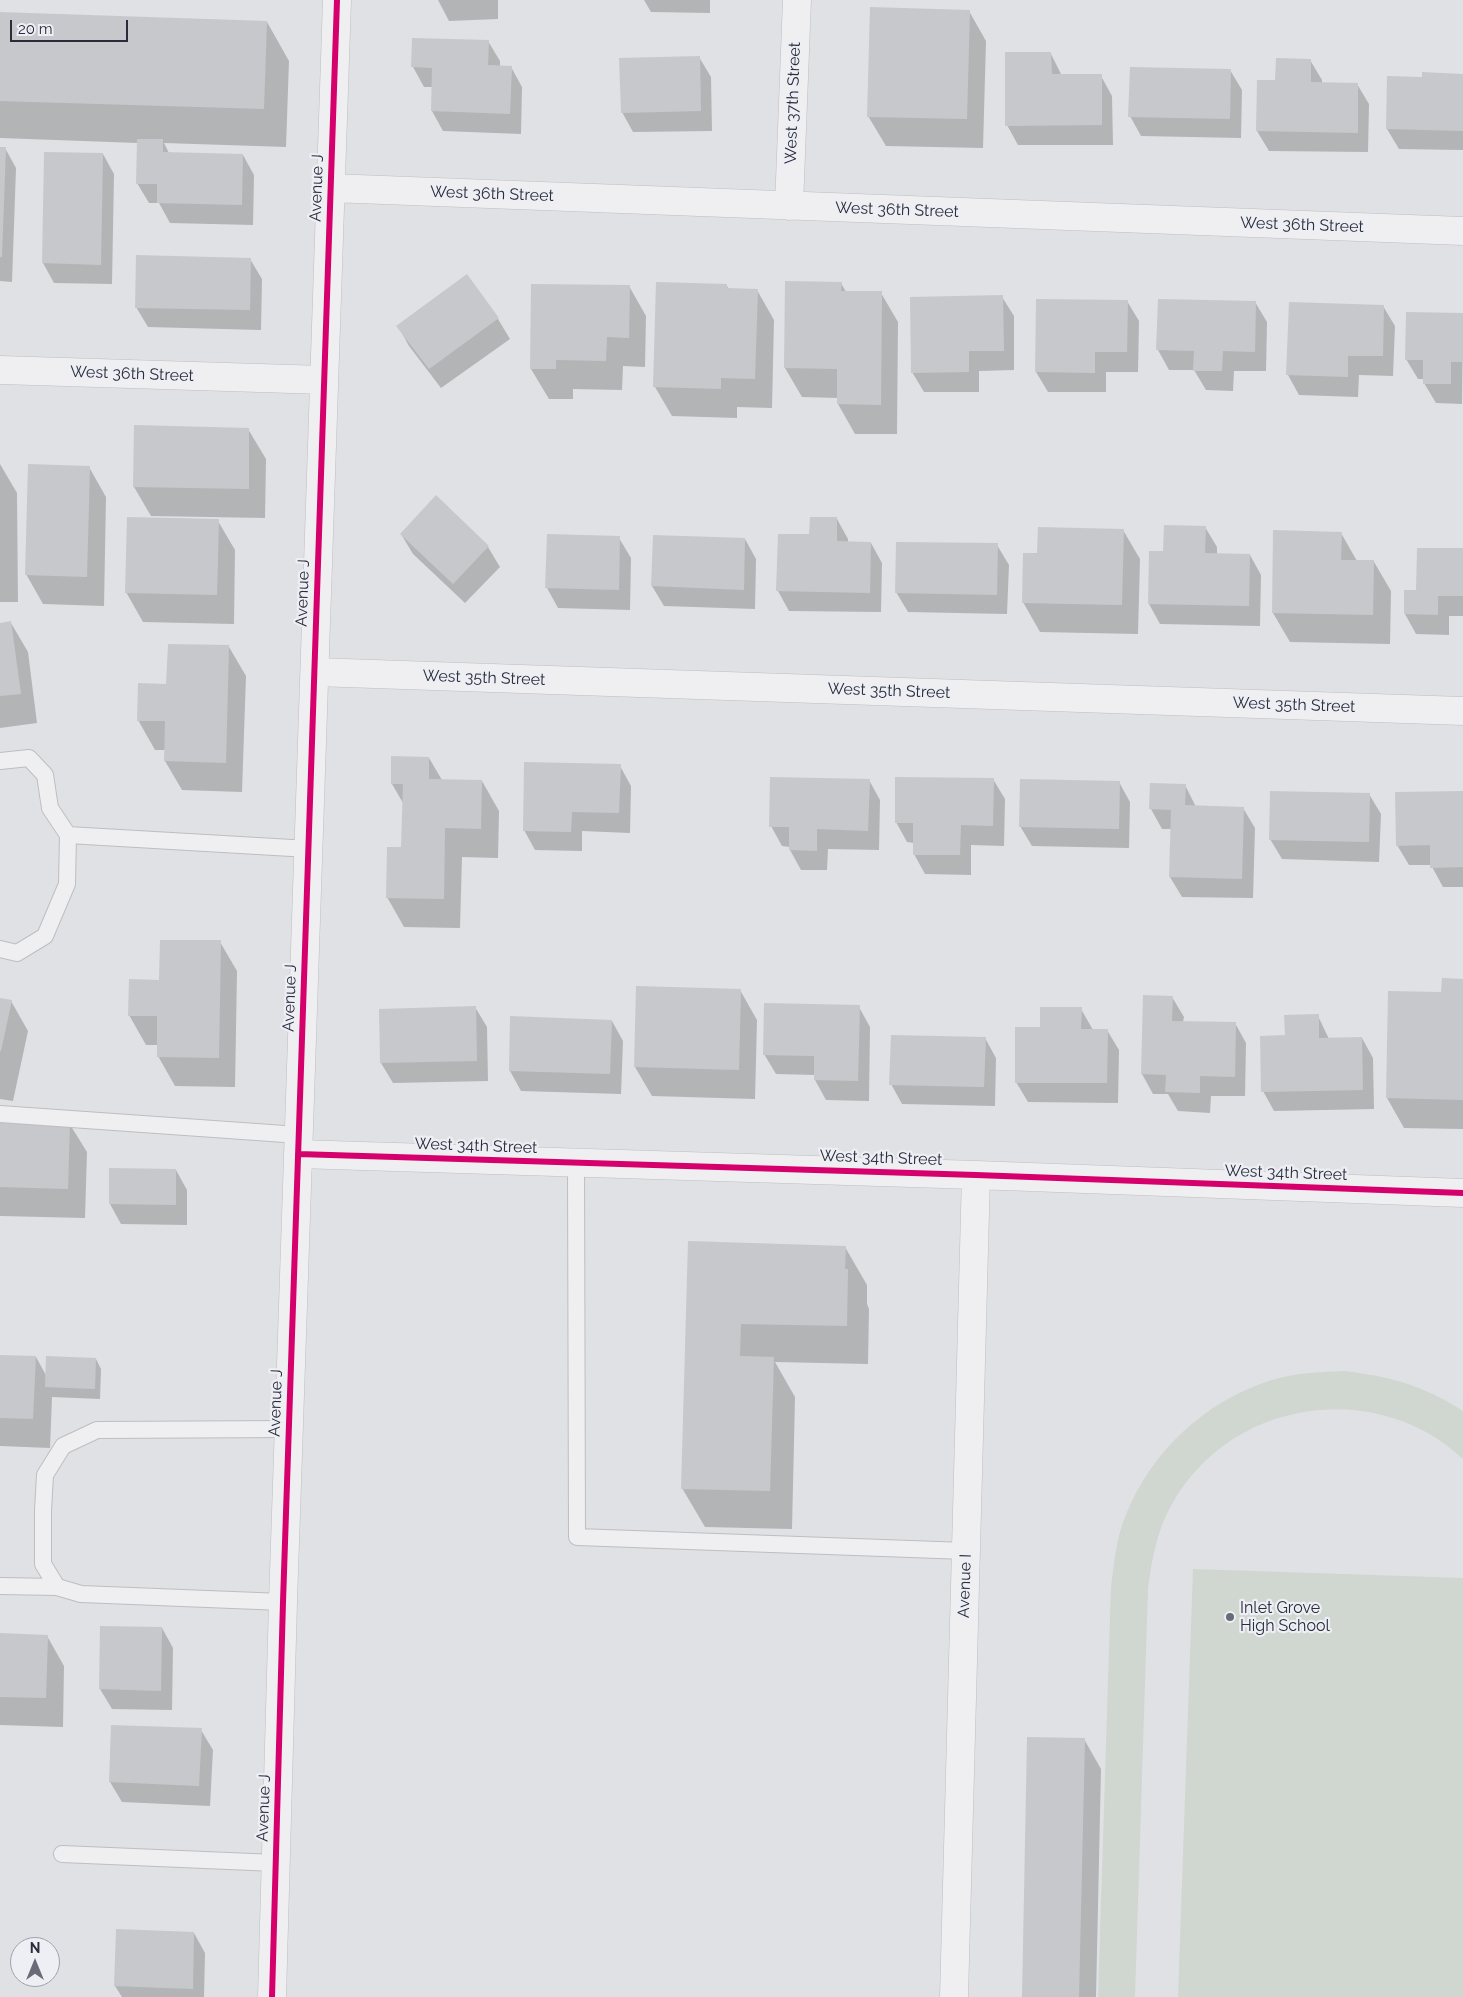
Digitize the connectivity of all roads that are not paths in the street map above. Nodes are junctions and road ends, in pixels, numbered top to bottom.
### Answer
1 (337, 0) edge
2 (797, 0) edge
3 (331, 188) junction
4 (789, 206) junction
5 (1463, 231) edge
6 (0, 370) edge
7 (324, 380) junction
8 (314, 672) junction
9 (1463, 711) edge
10 (0, 761) edge
11 (68, 835) junction
12 (309, 849) junction
13 (0, 949) edge
14 (0, 1114) edge
15 (298, 1144) junction
16 (576, 1163) junction
17 (976, 1175) junction
18 (1463, 1194) edge
19 (289, 1429) junction
20 (966, 1551) junction
21 (0, 1586) edge
22 (57, 1587) junction
23 (283, 1602) junction
24 (62, 1854) dead end
25 (276, 1863) junction
26 (272, 1997) edge
27 (954, 1997) edge

1 - 3 street, Avenue J
2 - 4 street, West 37th Street
3 - 4 street, West 36th Street
3 - 7 street, Avenue J
4 - 5 street, West 36th Street
6 - 7 street, West 36th Street
7 - 8 street, Avenue J
8 - 9 street, West 35th Street
8 - 12 street, Avenue J
10 - 11 lane
11 - 12 lane
11 - 13 lane
12 - 15 street, Avenue J
14 - 15 lane
15 - 16 street, West 34th Street
15 - 19 street, Avenue J
16 - 17 street, West 34th Street
16 - 20 lane
17 - 18 street, West 34th Street
17 - 20 street, Avenue I
19 - 22 lane
19 - 23 street, Avenue J
20 - 27 street, Avenue I
21 - 22 lane
22 - 23 lane
23 - 25 street, Avenue J
24 - 25 lane
25 - 26 street, Avenue J

